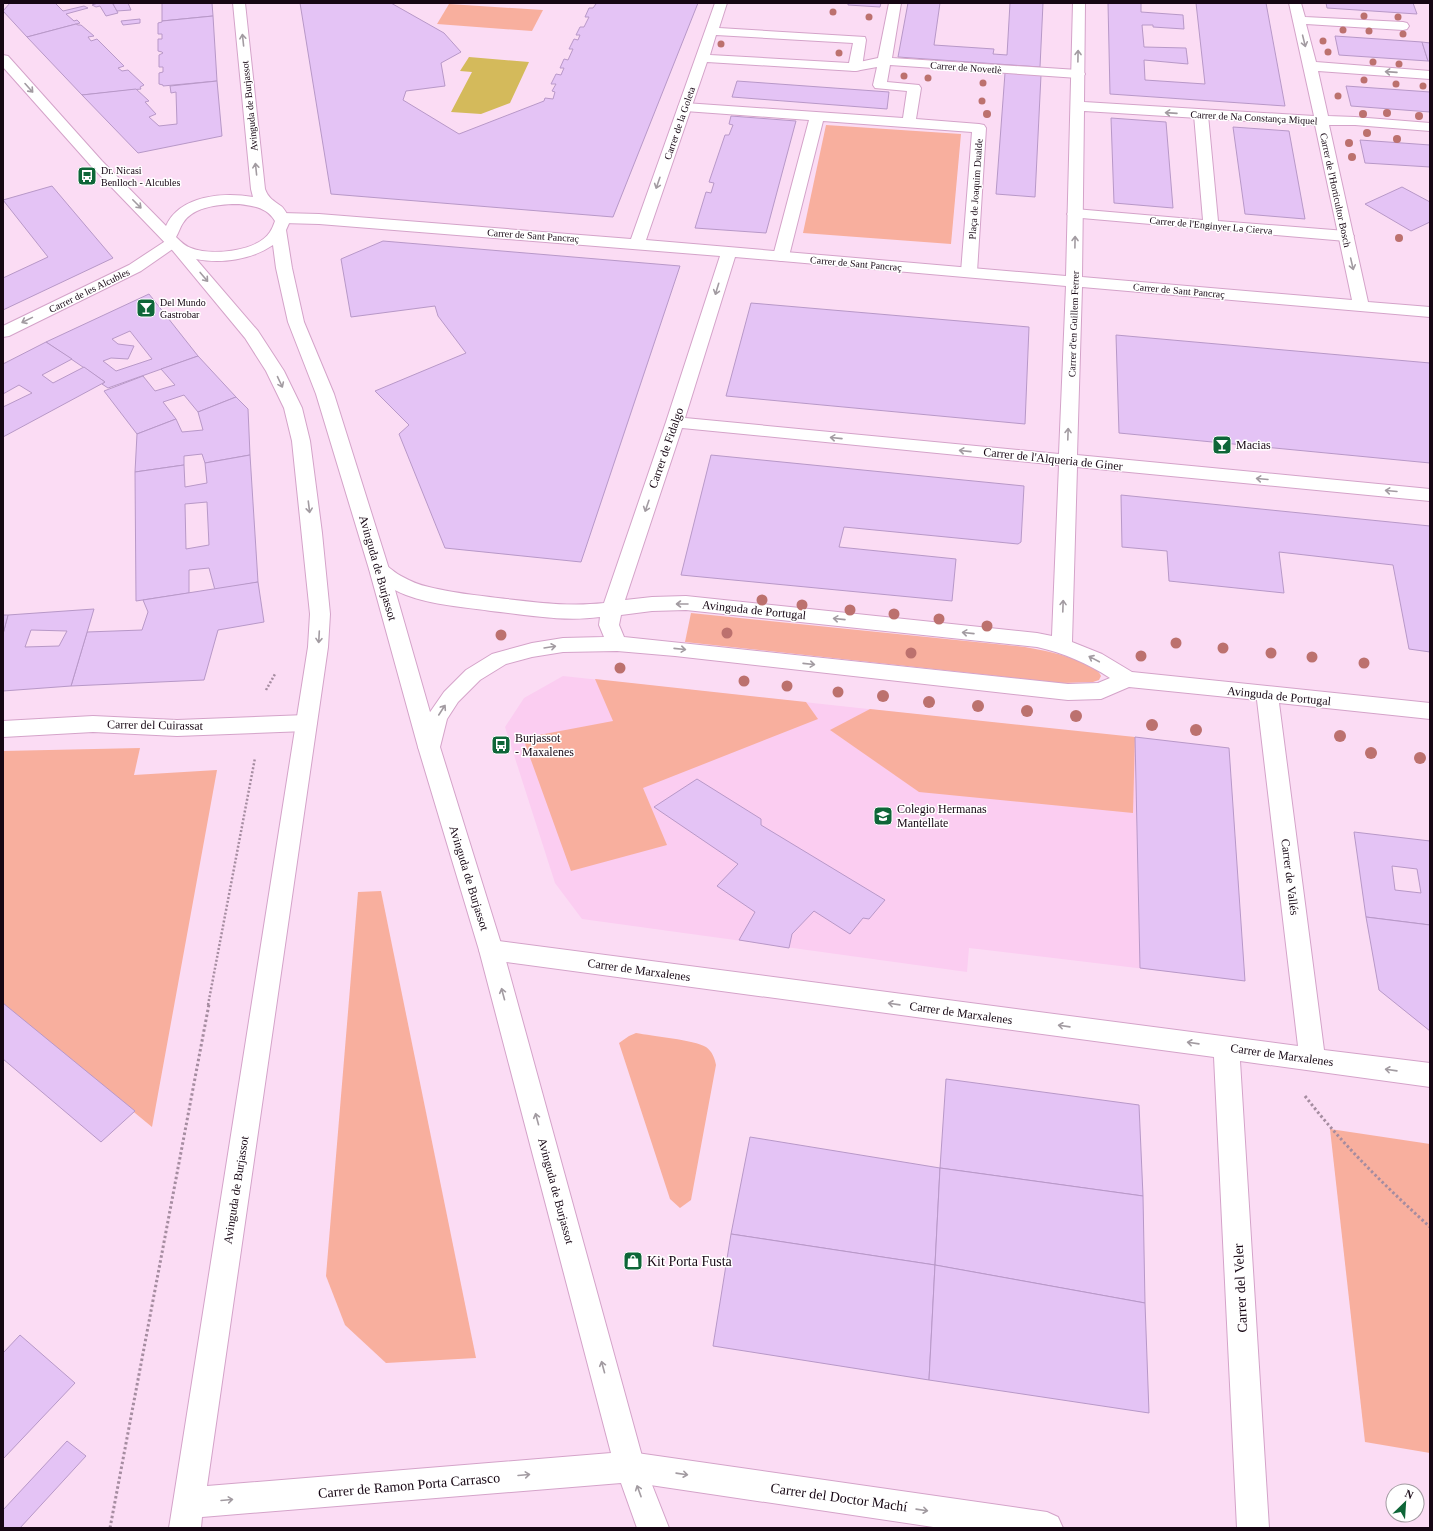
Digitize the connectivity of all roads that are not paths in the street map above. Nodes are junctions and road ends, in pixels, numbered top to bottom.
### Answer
1 (239, 3) edge
2 (721, 3) edge
3 (895, 3) edge
4 (1078, 3) edge
5 (1295, 3) edge
6 (1299, 20) junction
7 (1403, 26) dead end
8 (710, 31) junction
9 (701, 58) junction
10 (3, 59) edge
11 (885, 61) junction
12 (1310, 66) junction
13 (855, 67) junction
14 (1078, 74) junction
15 (1430, 74) edge
16 (1077, 106) junction
17 (685, 107) junction
18 (1201, 115) junction
19 (817, 116) junction
20 (1322, 121) junction
21 (909, 123) junction
22 (1430, 127) edge
23 (268, 204) junction
24 (1075, 214) junction
25 (281, 224) junction
26 (1211, 225) junction
27 (1346, 236) junction
28 (173, 243) junction
29 (637, 244) junction
30 (729, 252) junction
31 (781, 256) junction
32 (969, 272) junction
33 (1074, 281) junction
34 (1361, 306) junction
35 (1430, 312) edge
36 (3, 332) edge
37 (675, 422) junction
38 (1067, 460) junction
39 (1430, 495) edge
40 (379, 569) junction
41 (612, 609) junction
42 (617, 644) junction
43 (1062, 645) junction
44 (1128, 679) junction
45 (1267, 694) junction
46 (1430, 711) edge
47 (306, 723) junction
48 (3, 729) edge
49 (429, 747) junction
50 (491, 950) junction
51 (1226, 1048) junction
52 (1313, 1060) junction
53 (1430, 1075) edge
54 (630, 1467) junction
55 (186, 1516) edge
56 (653, 1528) edge
57 (1047, 1528) edge
58 (1253, 1528) edge

23 -> 1 street, Avinguda de Burjassot
2 - 8 street, Carrer de la Goleta
3 - 11 street
14 -> 4 street, Carrer d'en Guillem Ferrer
5 - 6 street, Carrer de l'Horticultor Bosch
6 - 7 street
6 -> 12 street, Carrer de l'Horticultor Bosch
8 - 9 street, Carrer de la Goleta
8 - 13 street
9 - 13 street, Carrer de Novetlè
9 - 17 street, Carrer de la Goleta
10 -> 28 street, Avinguda de Burjassot
11 - 13 street, Carrer de Novetlè
11 - 14 street, Carrer de Novetlè
11 - 21 street
15 -> 12 street
12 - 20 street, Carrer de l'Horticultor Bosch
14 - 16 street, Carrer d'en Guillem Ferrer
18 -> 16 street, Carrer de Na Constança Miquel
16 - 24 street, Carrer d'en Guillem Ferrer
17 - 19 street, Plaça de Joaquim Dualde
17 -> 29 street, Carrer de la Goleta
18 - 20 street, Carrer de Na Constança Miquel
18 - 26 street
19 - 21 street, Plaça de Joaquim Dualde
19 - 31 street
20 - 22 street, Carrer de Na Constança Miquel
20 - 27 street, Carrer de l'Horticultor Bosch
21 - 32 street, Plaça de Joaquim Dualde
23 - 25 street, Avinguda de Burjassot
23 - 28 street
24 - 26 street, Carrer de l'Enginyer La Cierva
33 -> 24 street, Carrer d'en Guillem Ferrer
25 - 28 street
25 - 29 street, Carrer de Sant Pancraç
25 - 40 street, Avinguda de Burjassot
26 - 27 street, Carrer de l'Enginyer La Cierva
27 -> 34 street, Carrer de l'Horticultor Bosch
28 -> 36 street, Carrer de les Alcubles
28 -> 47 street, Avinguda de Burjassot
29 - 30 street, Carrer de Sant Pancraç
30 - 31 street, Carrer de Sant Pancraç
30 -> 37 street, Carrer de Fidalgo
31 - 32 street, Carrer de Sant Pancraç
32 - 33 street, Carrer de Sant Pancraç
33 - 34 street, Carrer de Sant Pancraç
38 -> 33 street, Carrer d'en Guillem Ferrer
34 - 35 street, Carrer de Sant Pancraç
38 -> 37 street, Carrer de l'Alqueria de Giner
37 -> 41 street, Carrer de Fidalgo
39 -> 38 street, Carrer de l'Alqueria de Giner
43 -> 38 street, Carrer d'en Guillem Ferrer
40 - 41 street, Avinguda de Portugal
40 - 49 street, Avinguda de Burjassot
41 - 42 street, Carrer de Fidalgo
43 -> 41 street, Avinguda de Portugal
42 -> 44 street
49 -> 42 street
44 -> 43 street, Avinguda de Portugal
44 - 45 street, Avinguda de Portugal
45 - 46 street, Avinguda de Portugal
45 - 52 street, Carrer de Vallés
47 - 48 street, Carrer del Cuirassat
47 - 55 street, Avinguda de Burjassot
49 - 50 street, Avinguda de Burjassot
51 -> 50 street, Carrer de Marxalenes
54 -> 50 street, Avinguda de Burjassot
51 - 52 street, Carrer de Marxalenes
51 - 58 street, Carrer del Veler
53 -> 52 street, Carrer de Marxalenes
55 -> 54 street, Carrer de Ramon Porta Carrasco
56 -> 54 street, Avinguda de Burjassot
54 -> 57 street, Carrer del Doctor Machí

